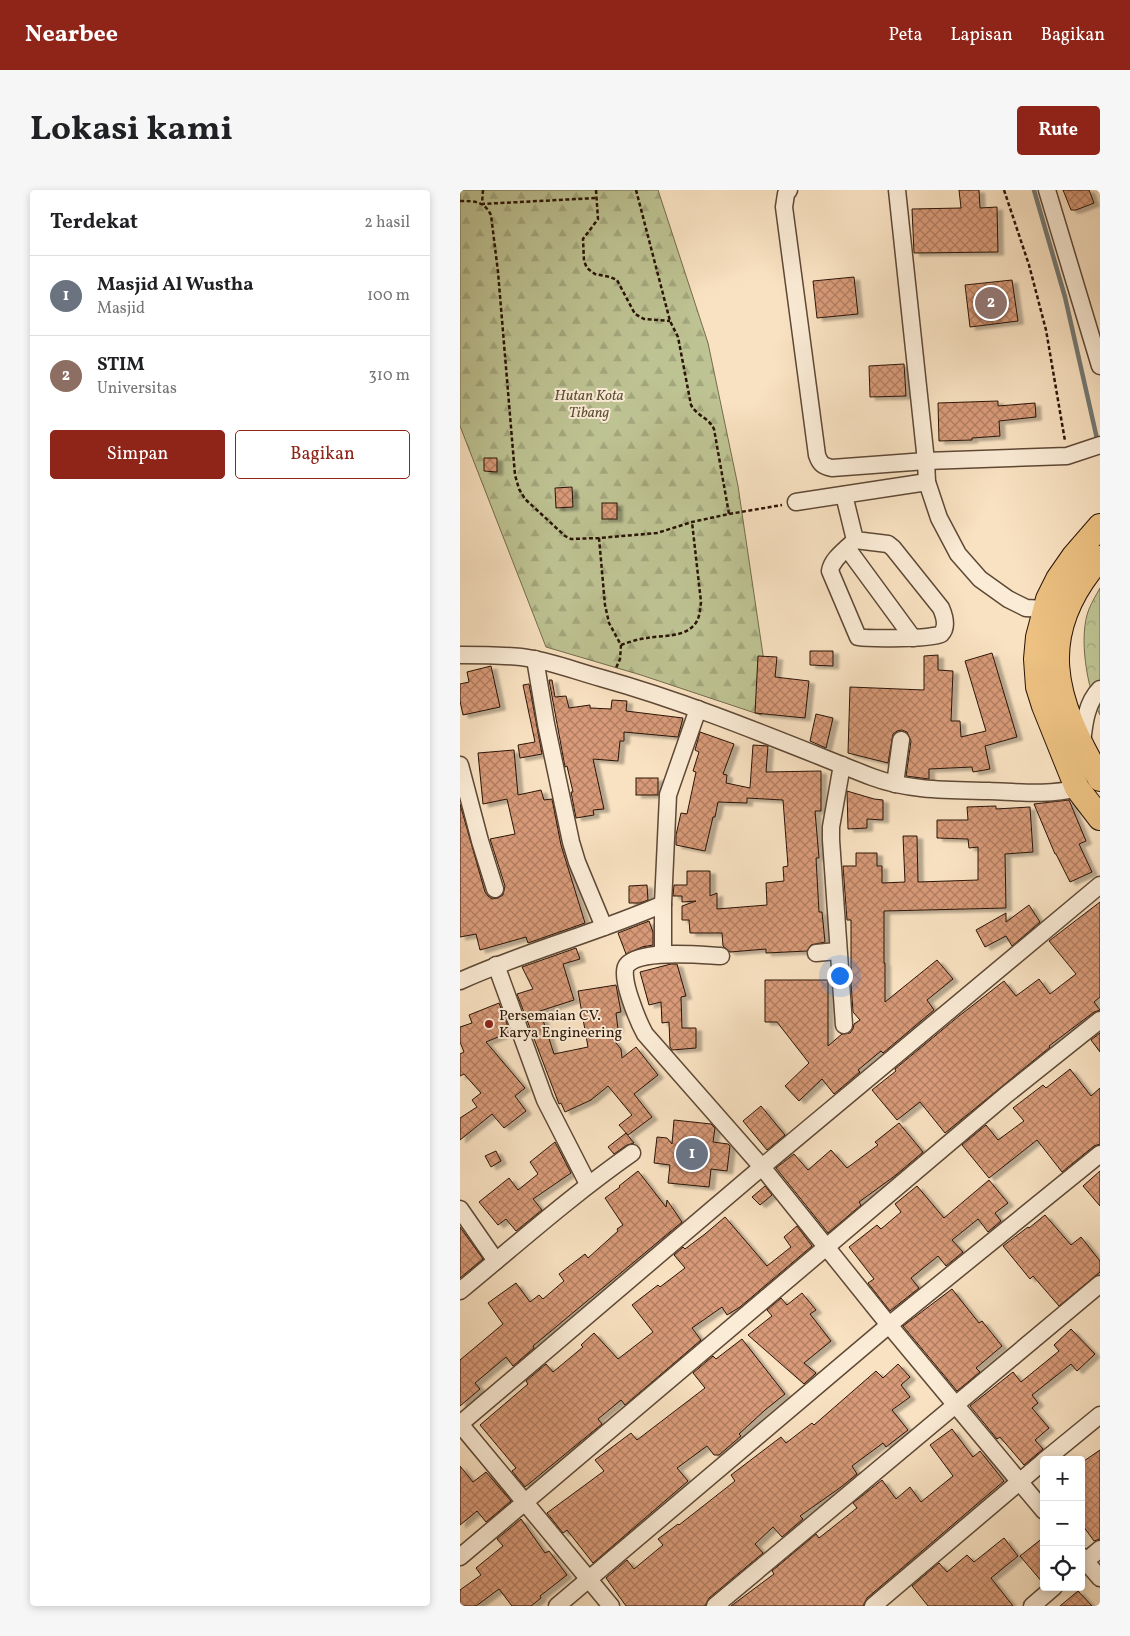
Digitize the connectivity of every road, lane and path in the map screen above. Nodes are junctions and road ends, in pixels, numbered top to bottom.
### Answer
1 (483, 190) edge
2 (596, 190) edge
3 (636, 190) edge
4 (789, 190) edge
5 (897, 190) edge
6 (1004, 190) edge
7 (1047, 190) edge
8 (596, 198) junction
9 (460, 201) edge
10 (482, 204) junction
11 (670, 321) junction
12 (1100, 366) edge
13 (1100, 445) edge
14 (1072, 455) junction
15 (926, 461) junction
16 (927, 482) junction
17 (844, 495) junction
18 (796, 502) joint
19 (729, 514) junction
20 (692, 522) junction
21 (1099, 527) edge
22 (599, 538) junction
23 (851, 544) junction
24 (1100, 558) edge
25 (1045, 609) junction
26 (913, 638) junction
27 (621, 645) junction
28 (460, 656) edge
29 (535, 659) junction
30 (609, 680) junction
31 (1100, 689) edge
32 (698, 709) junction
33 (901, 740) dead end
34 (1082, 743) junction
35 (460, 765) edge
36 (842, 765) junction
37 (1100, 779) edge
38 (895, 784) junction
39 (1077, 788) junction
40 (1100, 818) edge
41 (1100, 885) edge
42 (495, 889) dead end
43 (663, 904) junction
44 (604, 927) junction
45 (837, 951) junction
46 (816, 953) dead end
47 (663, 954) junction
48 (721, 956) dead end
49 (496, 965) junction
50 (460, 981) edge
51 (1100, 1020) edge
52 (844, 1025) dead end
53 (632, 1153) dead end
54 (1100, 1154) edge
55 (762, 1167) junction
56 (588, 1184) junction
57 (460, 1209) edge
58 (827, 1247) junction
59 (496, 1261) junction
60 (1100, 1284) edge
61 (460, 1291) edge
62 (889, 1325) junction
63 (955, 1404) junction
64 (1100, 1415) edge
65 (460, 1424) edge
66 (1049, 1456) edge
67 (1040, 1463) edge
68 (1019, 1481) junction
69 (526, 1502) junction
70 (1040, 1506) edge
71 (1100, 1549) edge
72 (460, 1557) edge
73 (1085, 1559) edge
74 (1085, 1562) edge
75 (1100, 1578) edge
76 (590, 1580) junction
77 (1049, 1591) edge
78 (557, 1606) edge
79 (611, 1606) edge
80 (715, 1606) edge
81 (873, 1606) edge
82 (1032, 1606) edge

1 - 10 path
2 - 8 path
3 - 11 path
4 - 15 street
5 - 15 street
6 - 14 path
7 - 12 street
8 - 10 path
8 - 11 path
9 - 10 path
10 - 22 path
11 - 19 path
13 - 14 street
14 - 15 street
15 - 16 street
16 - 17 street
16 - 25 street
17 - 18 street
17 - 23 street
18 - 19 path
19 - 20 path
20 - 22 path
20 - 27 path
21 - 25 highway
22 - 27 path
23 - 26 street
23 - 26 street
23 - 26 street
24 - 34 highway
25 - 39 highway
27 - 30 path
28 - 29 street
29 - 30 street
29 - 44 street
30 - 32 street
31 - 34 street
32 - 36 street
32 - 43 street
33 - 38 street
34 - 37 highway
35 - 42 street
36 - 38 street
36 - 45 street
38 - 39 street
39 - 40 highway
41 - 55 street
43 - 44 street
43 - 47 street
44 - 49 street
45 - 46 street
45 - 52 street
47 - 48 street
47 - 55 street
49 - 50 street
49 - 56 street
51 - 58 street
53 - 56 street
54 - 62 street
55 - 58 street
55 - 65 street
56 - 59 street
57 - 59 street
58 - 62 street
58 - 69 street
59 - 61 street
60 - 63 street
62 - 63 street
62 - 76 street
63 - 68 street
63 - 80 street
64 - 66 street
65 - 69 street
67 - 68 street
68 - 70 street
68 - 81 street
69 - 72 street
69 - 76 street
71 - 73 street
74 - 75 street
76 - 78 street
76 - 79 street
77 - 82 street

